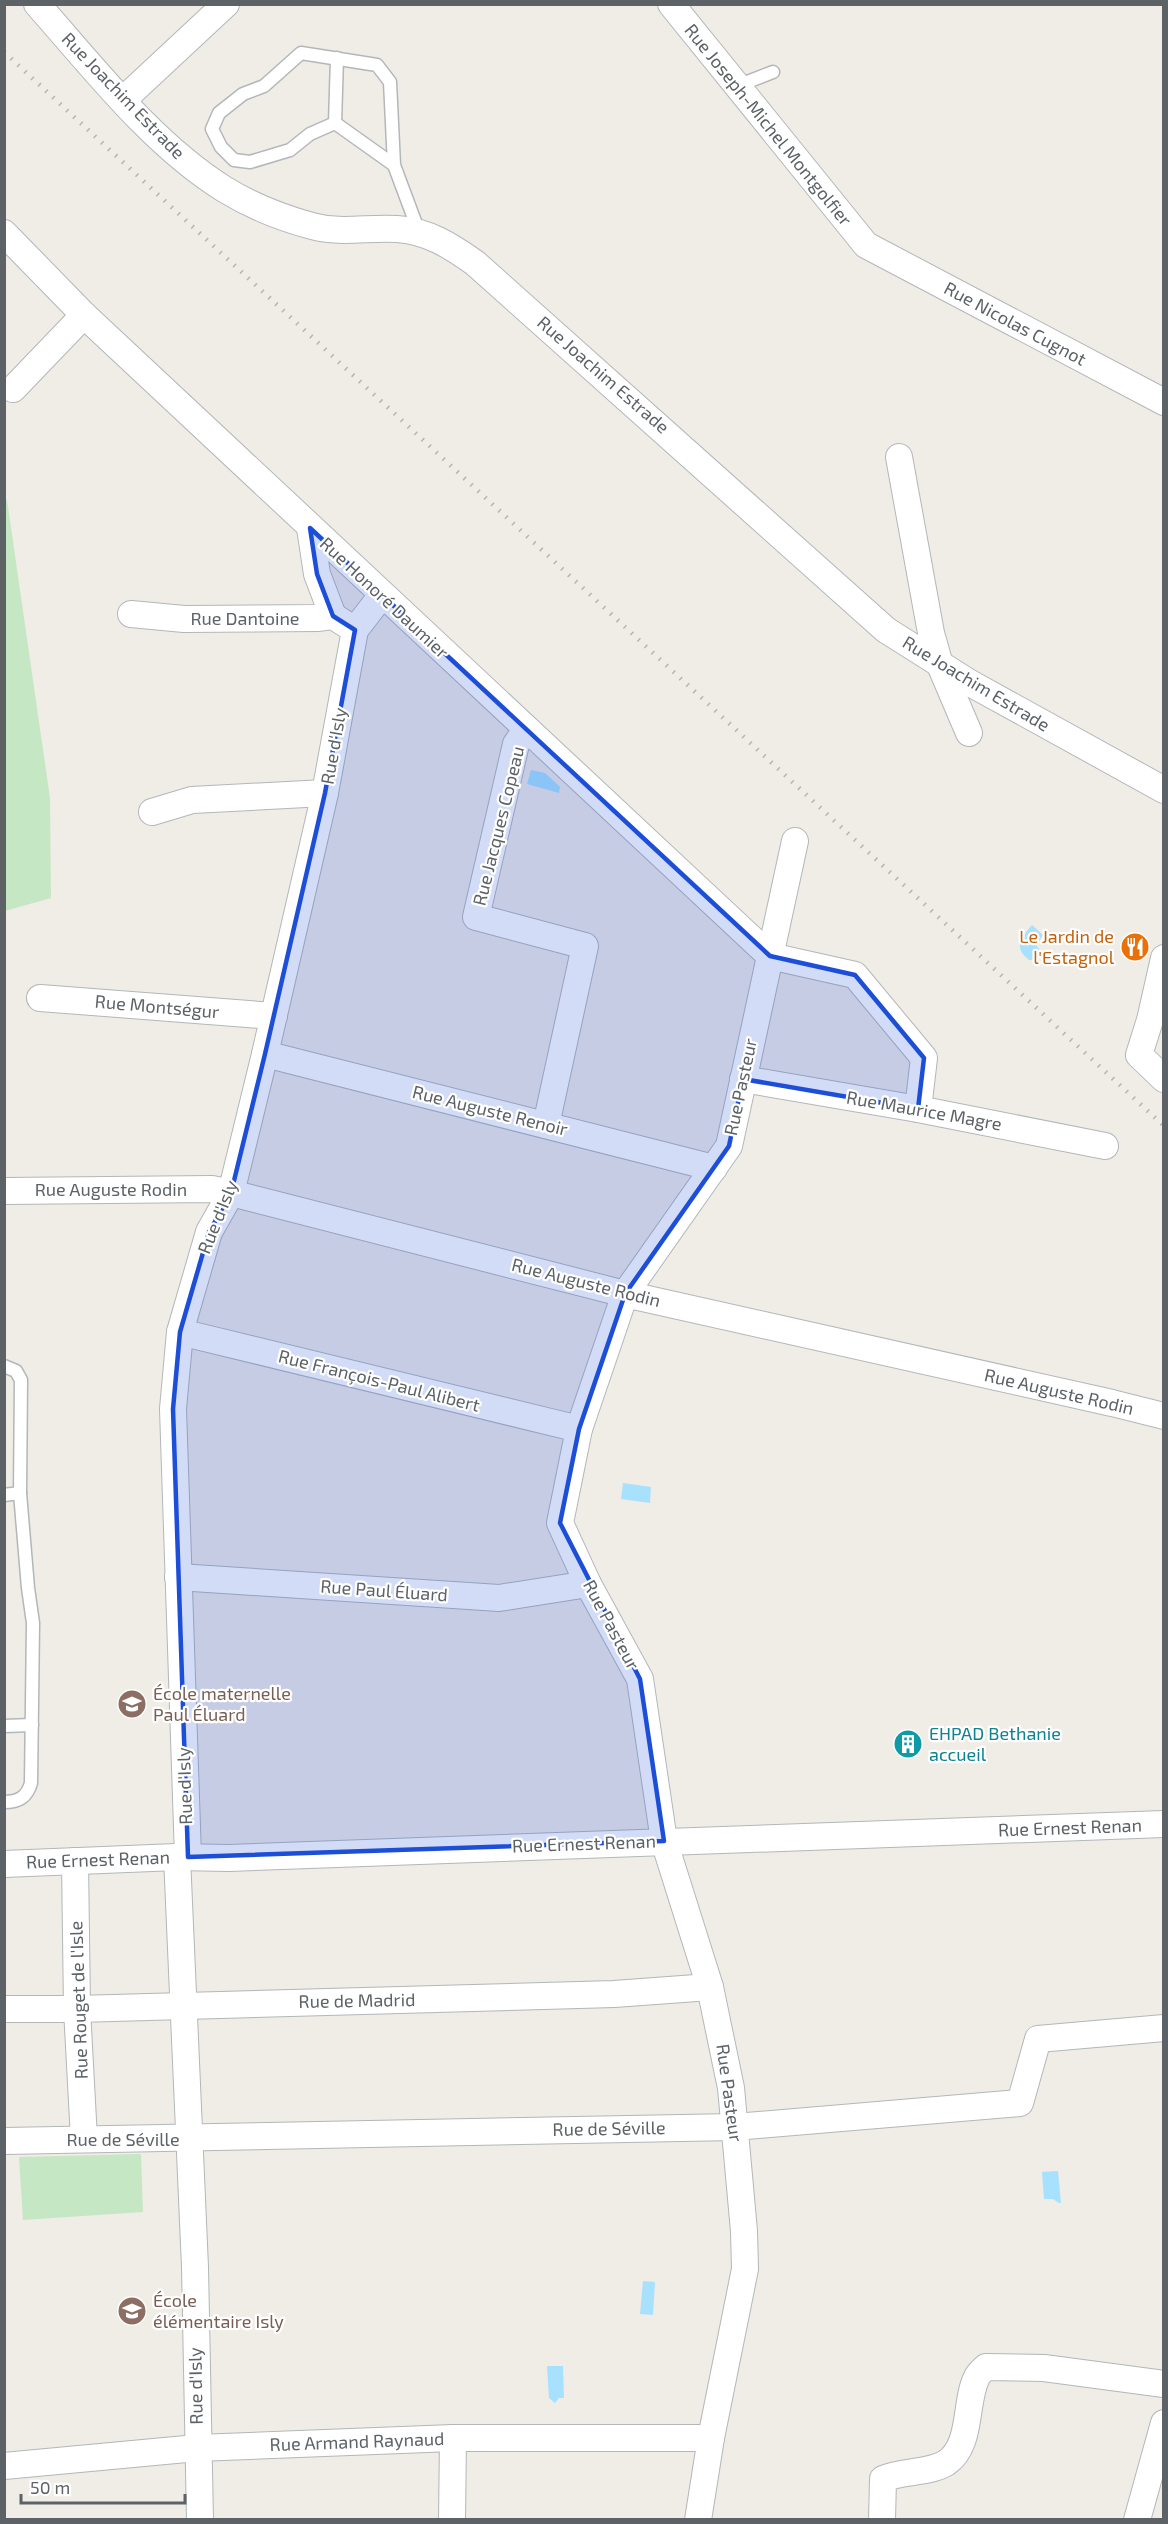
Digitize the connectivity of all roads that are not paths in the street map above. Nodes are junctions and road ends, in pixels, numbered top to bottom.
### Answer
1 (37, 4) edge
2 (226, 4) edge
3 (671, 4) edge
4 (337, 58) junction
5 (773, 72) dead end
6 (737, 86) junction
7 (123, 100) junction
8 (335, 123) junction
9 (394, 165) junction
10 (419, 232) junction
11 (4, 233) edge
12 (866, 245) joint
13 (84, 315) junction
14 (13, 389) dead end
15 (1164, 402) edge
16 (899, 457) dead end
17 (310, 528) junction
18 (382, 596) junction
19 (131, 614) dead end
20 (333, 616) junction
21 (355, 630) junction
22 (940, 665) junction
23 (526, 730) junction
24 (969, 733) dead end
25 (1164, 790) edge
26 (326, 793) junction
27 (152, 812) dead end
28 (795, 841) dead end
29 (770, 957) junction
30 (1164, 958) edge
31 (40, 998) dead end
32 (274, 1017) junction
33 (266, 1054) junction
34 (743, 1079) junction
35 (1164, 1079) edge
36 (918, 1109) junction
37 (546, 1125) junction
38 (1105, 1146) dead end
39 (714, 1168) junction
40 (4, 1191) edge
41 (231, 1193) junction
42 (625, 1294) junction
43 (180, 1332) junction
44 (4, 1366) edge
45 (1164, 1416) edge
46 (579, 1429) junction
47 (20, 1493) junction
48 (4, 1494) edge
49 (178, 1577) junction
50 (588, 1584) junction
51 (32, 1725) junction
52 (4, 1726) edge
53 (4, 1802) edge
54 (1164, 1824) edge
55 (664, 1841) junction
56 (183, 1857) junction
57 (75, 1861) junction
58 (4, 1864) edge
59 (710, 1987) junction
60 (184, 2005) junction
61 (4, 2009) edge
62 (77, 2010) junction
63 (1164, 2028) edge
64 (735, 2127) junction
65 (84, 2139) junction
66 (190, 2139) junction
67 (4, 2141) edge
68 (1164, 2384) edge
69 (1164, 2423) edge
70 (453, 2438) junction
71 (711, 2438) junction
72 (197, 2448) junction
73 (4, 2466) edge
74 (200, 2520) edge
75 (452, 2520) edge
76 (698, 2520) edge
77 (882, 2520) edge
78 (1137, 2520) edge

1 - 7 street, Rue Joachim Estrade
2 - 7 street
3 - 6 street, Rue Joseph-Michel Montgolfier
4 - 8 lane
4 - 8 lane
4 - 9 lane
5 - 6 lane
6 - 12 street, Rue Joseph-Michel Montgolfier
7 - 10 street, Rue Joachim Estrade
8 - 9 lane
9 - 10 lane
10 - 22 street, Rue Joachim Estrade
11 - 13 street, Rue Honoré Daumier
12 - 15 street, Rue Nicolas Cugnot
13 - 14 street
13 - 17 street, Rue Honoré Daumier
16 - 22 street
17 - 18 street, Rue Honoré Daumier
17 - 20 street
18 - 21 street, Rue d'Isly
18 - 23 street, Rue Honoré Daumier
19 - 20 street, Rue Dantoine
20 - 21 street
21 - 26 street, Rue d'Isly
22 - 24 street
22 - 25 street, Rue Joachim Estrade
23 - 29 street, Rue Honoré Daumier
23 - 37 street, Rue Jacques Copeau
26 - 27 street
26 - 32 street, Rue d'Isly
28 - 29 street, Rue Pasteur
29 - 34 street, Rue Pasteur
29 - 36 street
30 - 35 street
31 - 32 street, Rue Montségur
32 - 33 street, Rue d'Isly
33 - 37 street, Rue Auguste Renoir
33 - 41 street, Rue d'Isly
34 - 36 street, Rue Maurice Magre
34 - 39 street, Rue Pasteur
36 - 38 street, Rue Maurice Magre
37 - 39 street, Rue Auguste Renoir
39 - 42 street, Rue Pasteur
40 - 41 street, Rue Auguste Rodin
41 - 42 street, Rue Auguste Rodin
41 - 43 street, Rue d'Isly
42 - 45 street, Rue Auguste Rodin
42 - 46 street, Rue Pasteur
43 - 46 street, Rue François-Paul Alibert
43 - 49 street, Rue d'Isly
44 - 47 lane
46 - 50 street, Rue Pasteur
47 - 48 lane
47 - 51 lane
49 - 50 street, Rue Paul Éluard
49 - 56 street, Rue d'Isly
50 - 55 street, Rue Pasteur
51 - 52 lane
51 - 53 lane
54 - 55 street, Rue Ernest Renan
55 - 56 street, Rue Ernest Renan
55 - 59 street, Rue Pasteur
56 - 57 street, Rue Ernest Renan
56 - 60 street, Rue d'Isly
57 - 58 street, Rue Ernest Renan
57 - 62 street, Rue Rouget de l'Isle
59 - 60 street, Rue de Madrid
59 - 64 street, Rue Pasteur
60 - 62 street, Rue de Madrid
60 - 66 street, Rue d'Isly
61 - 62 street, Rue de Madrid
62 - 65 street, Rue Rouget de l'Isle
63 - 64 street, Rue de Séville
64 - 66 street, Rue de Séville
64 - 71 street, Rue Pasteur
65 - 66 street, Rue de Séville
65 - 67 street, Rue de Séville
66 - 72 street, Rue d'Isly
68 - 77 street
69 - 78 street
70 - 71 street, Rue Armand Raynaud
70 - 72 street, Rue Armand Raynaud
70 - 75 street
71 - 76 street, Rue Pasteur
72 - 73 street, Rue Armand Raynaud
72 - 74 street, Rue d'Isly

